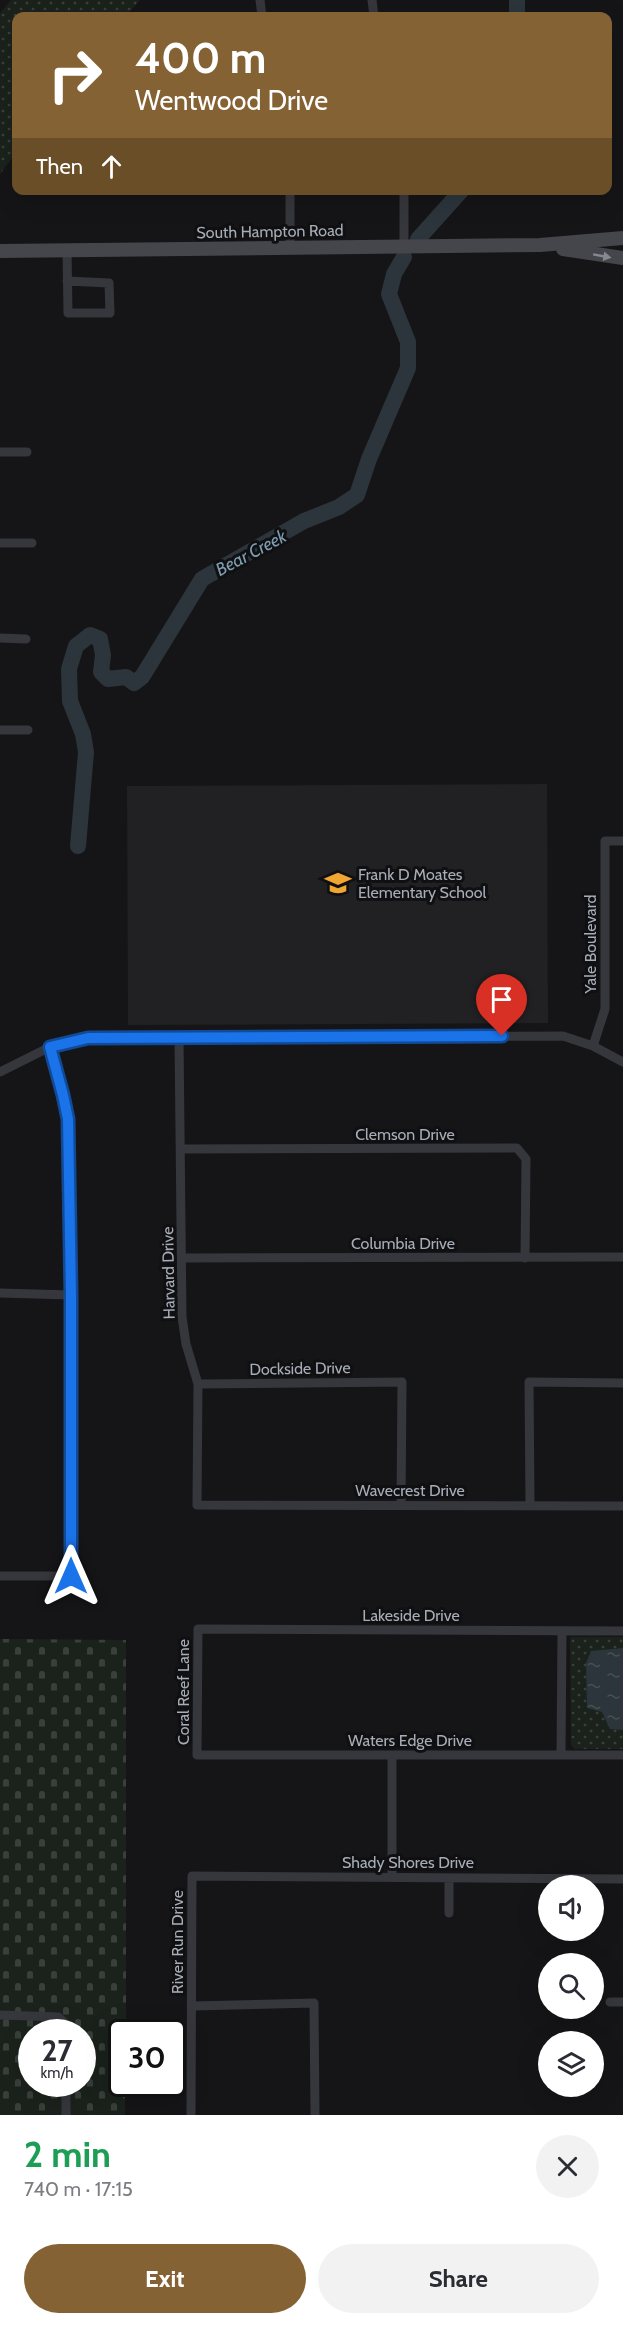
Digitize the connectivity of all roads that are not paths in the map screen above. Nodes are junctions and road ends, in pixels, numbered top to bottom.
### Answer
1 (290, 195) edge
2 (404, 195) edge
3 (623, 238) edge
4 (540, 245) junction
5 (404, 246) junction
6 (290, 247) junction
7 (67, 250) junction
8 (0, 251) edge
9 (623, 258) edge
10 (67, 281) junction
11 (0, 452) edge
12 (27, 452) dead end
13 (0, 543) edge
14 (32, 543) dead end
15 (0, 638) edge
16 (26, 639) dead end
17 (0, 730) edge
18 (28, 730) dead end
19 (623, 841) edge
20 (179, 1038) junction
21 (593, 1046) junction
22 (50, 1047) junction
23 (623, 1062) edge
24 (0, 1072) edge
25 (181, 1149) junction
26 (525, 1257) junction
27 (623, 1257) edge
28 (183, 1258) junction
29 (0, 1293) edge
30 (71, 1295) junction
31 (623, 1383) edge
32 (198, 1384) junction
33 (197, 1505) joint
34 (401, 1505) junction
35 (530, 1505) junction
36 (623, 1506) edge
37 (0, 1576) edge
38 (198, 1629) joint
39 (623, 1630) edge
40 (562, 1631) junction
41 (197, 1755) joint
42 (392, 1755) junction
43 (561, 1755) junction
44 (623, 1755) edge
45 (192, 1876) joint
46 (392, 1877) junction
47 (449, 1878) junction
48 (623, 1879) edge
49 (449, 1913) dead end
50 (610, 2002) dead end
51 (623, 2002) edge
52 (192, 2006) junction
53 (0, 2015) edge
54 (60, 2019) edge
55 (66, 2097) edge
56 (66, 2115) edge
57 (192, 2115) edge
58 (315, 2115) edge

1 - 6 street
2 - 5 street
3 - 4 main road, South Hampton Road
4 - 5 main road, South Hampton Road
4 -> 9 main road, South Hampton Road
5 - 6 main road, South Hampton Road
6 - 7 main road, South Hampton Road
7 - 8 main road, South Hampton Road
7 - 10 street
10 - 10 street
11 - 12 street
13 - 14 street
15 - 16 street
17 - 18 street
19 - 21 street, Yale Boulevard
20 - 21 street
20 - 22 street
20 - 25 street, Harvard Drive
21 - 23 street
22 - 24 street
22 - 30 street
25 - 26 street, Clemson Drive
25 - 28 street, Harvard Drive
26 - 27 street, Columbia Drive
26 - 28 street, Columbia Drive
28 - 32 street, Harvard Drive
29 - 30 street
30 - 37 street
31 - 35 street
32 - 33 street, Harvard Drive
32 - 34 street, Dockside Drive
33 - 34 street, Wavecrest Drive
34 - 35 street, Wavecrest Drive
35 - 36 street, Wavecrest Drive
38 - 40 street, Lakeside Drive
38 - 41 street, Coral Reef Lane
39 - 40 street, Lakeside Drive
40 - 43 street
41 - 42 street, Waters Edge Drive
42 - 43 street, Waters Edge Drive
42 - 46 street
43 - 44 street, Waters Edge Drive
45 - 46 street, Shady Shores Drive
45 - 52 street, River Run Drive
46 - 47 street, Shady Shores Drive
47 - 48 street, Shady Shores Drive
47 - 49 street
50 - 51 street
52 - 57 street, River Run Drive
52 - 58 street
53 - 54 street
55 - 56 street

